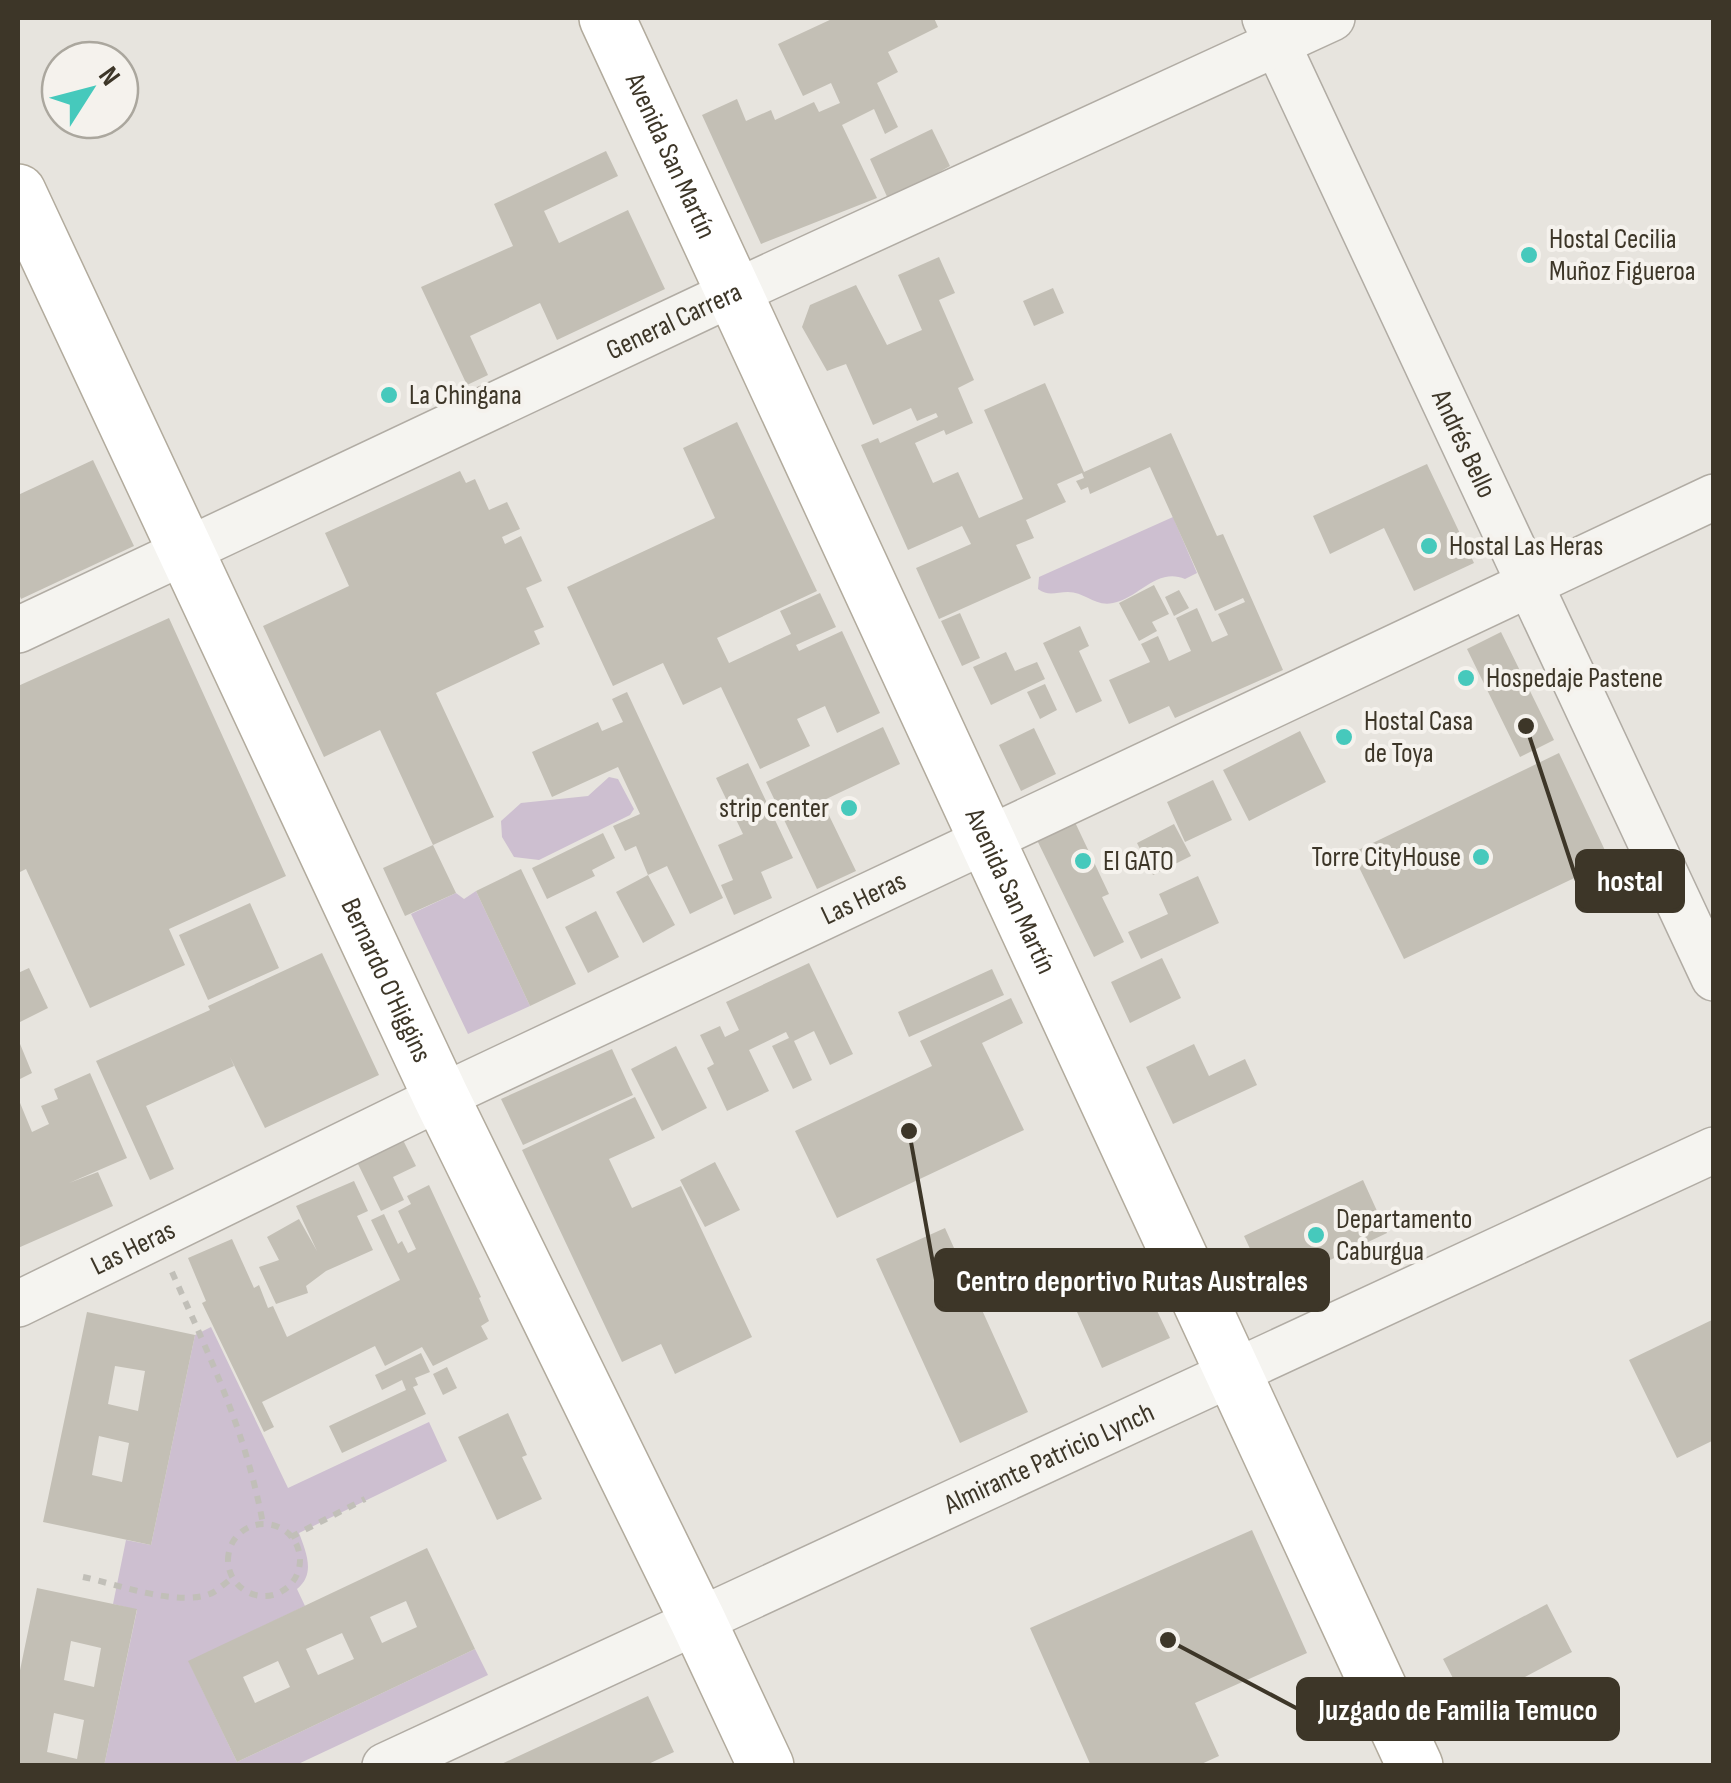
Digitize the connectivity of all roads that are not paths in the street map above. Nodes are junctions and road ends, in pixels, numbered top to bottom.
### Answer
1 (607, 18) edge
2 (1332, 18) edge
3 (1271, 30) edge
4 (18, 192) edge
5 (734, 293) junction
6 (1714, 497) edge
7 (183, 551) junction
8 (1530, 583) junction
9 (18, 630) edge
10 (986, 838) junction
11 (1714, 978) edge
12 (441, 1097) junction
13 (1714, 1150) edge
14 (18, 1304) edge
15 (1233, 1372) junction
16 (698, 1621) junction
17 (384, 1766) edge
18 (766, 1766) edge
19 (1415, 1766) edge

1 - 5 main road, Avenida San Martín
2 - 3 street, General Carrera
3 - 5 street, General Carrera
3 - 8 street, Andrés Bello
4 - 7 main road, Bernardo O'Higgins
5 - 7 street, General Carrera
5 - 10 main road, Avenida San Martín
6 - 8 street, Las Heras
7 - 9 street, General Carrera
7 - 12 main road, Bernardo O'Higgins
8 - 10 street, Las Heras
8 - 11 street, Andrés Bello
10 - 12 street, Las Heras
10 - 15 main road, Avenida San Martín
12 - 14 street, Las Heras
12 - 16 main road, Bernardo O'Higgins
13 - 15 street, Almirante Patricio Lynch
15 - 16 street, Almirante Patricio Lynch
15 - 19 main road, Avenida San Martín
16 - 17 street, Almirante Patricio Lynch
16 - 18 main road, Bernardo O'Higgins

